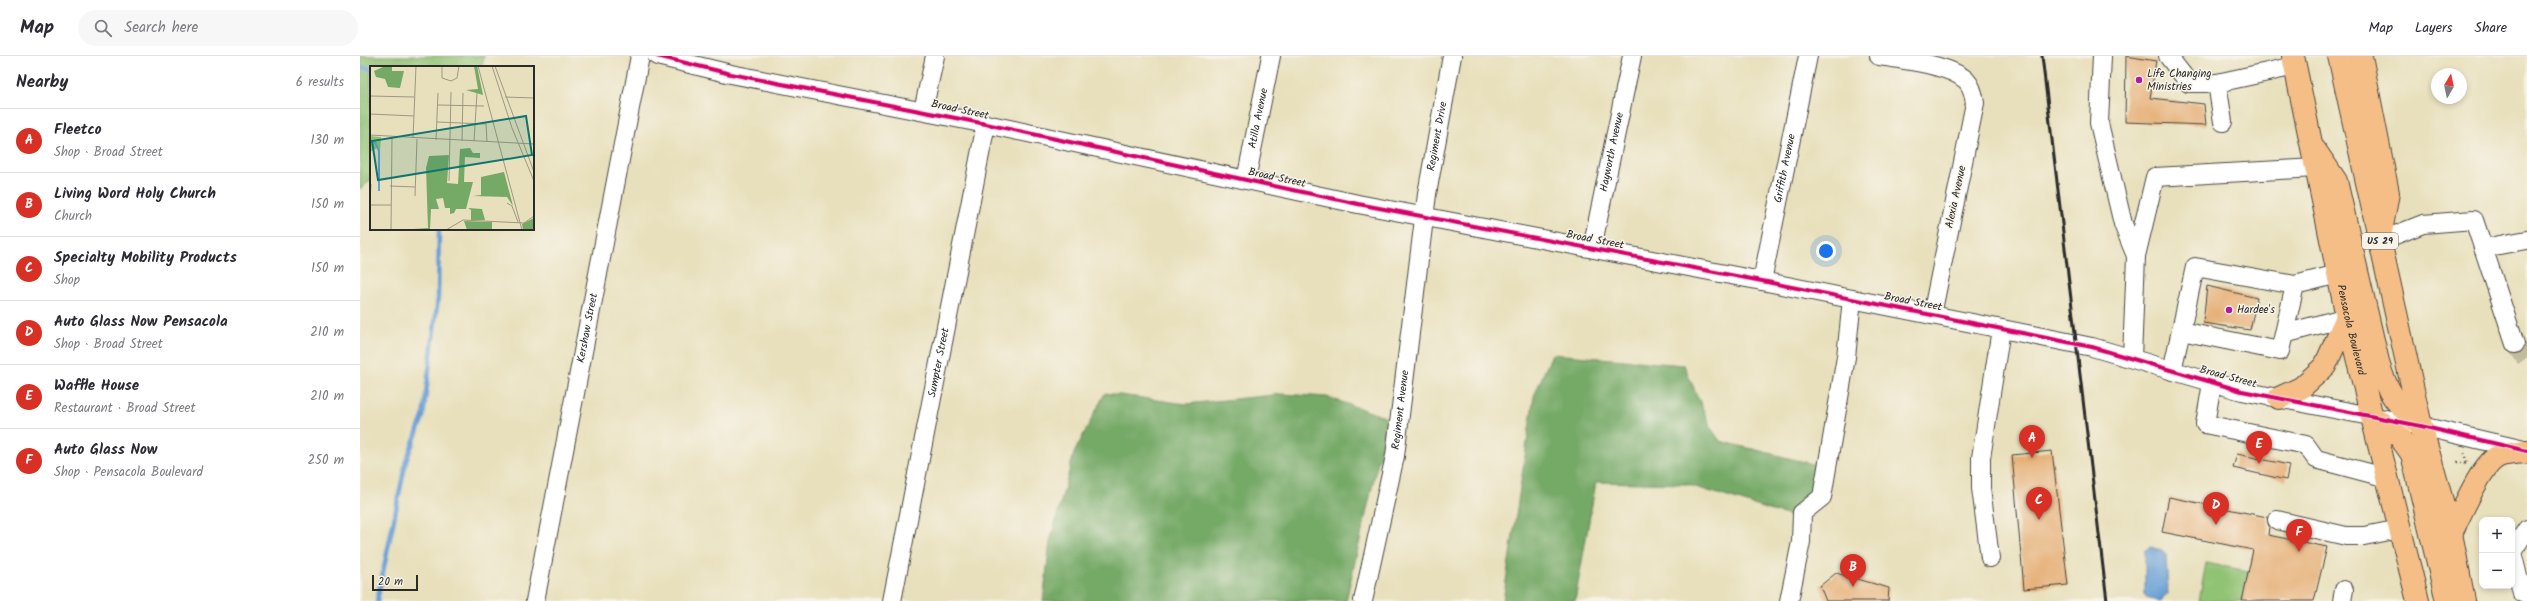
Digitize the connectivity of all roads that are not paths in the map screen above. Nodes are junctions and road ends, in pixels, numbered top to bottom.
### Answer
1 (640, 56) edge
2 (657, 56) edge
3 (935, 56) edge
4 (1271, 56) edge
5 (1452, 56) edge
6 (1632, 56) edge
7 (1808, 56) edge
8 (1879, 56) edge
9 (2102, 56) edge
10 (2168, 56) edge
11 (2339, 56) edge
12 (2361, 56) edge
13 (2294, 61) edge
14 (2217, 83) junction
15 (923, 112) junction
16 (2223, 122) dead end
17 (986, 124) junction
18 (2309, 141) junction
19 (2315, 168) junction
20 (1246, 180) junction
21 (1425, 217) junction
22 (2527, 240) edge
23 (2380, 241) junction
24 (1592, 248) junction
25 (2483, 248) junction
26 (2136, 256) junction
27 (2338, 274) junction
28 (1762, 281) junction
29 (2295, 285) junction
30 (1852, 299) junction
31 (1932, 315) junction
32 (2347, 317) junction
33 (2182, 326) junction
34 (2001, 329) junction
35 (2284, 337) junction
36 (2516, 344) tunnel mouth
37 (2132, 358) junction
38 (2172, 371) junction
39 (2212, 383) junction
40 (2279, 398) junction
41 (2372, 416) junction
42 (2422, 426) junction
43 (2527, 451) edge
44 (2388, 478) junction
45 (2277, 520) dead end
46 (2400, 529) junction
47 (2527, 529) edge
48 (2451, 533) junction
49 (1990, 558) dead end
50 (2527, 595) edge
51 (535, 601) edge
52 (892, 601) edge
53 (1363, 601) edge
54 (1789, 601) edge
55 (2418, 601) edge
56 (2447, 601) edge
57 (2464, 601) edge

1 - 51 street, Kershaw Street
2 - 15 street, Broad Street
3 - 15 street
4 - 20 street, Atilla Avenue
5 - 21 street, Regiment Drive
6 - 24 street, Hayworth Avenue
7 - 28 street, Griffith Avenue
8 - 31 street, Alexia Avenue
9 - 26 street
10 - 14 street
11 - 23 highway, US 29
12 - 23 highway
13 - 14 street
13 - 18 highway, Pensacola Boulevard
14 - 16 street
15 - 17 street, Broad Street
17 - 20 street, Broad Street
17 - 52 street, Sumpter Street
18 - 19 highway, Pensacola Boulevard
18 - 42 highway
19 - 26 street
19 - 27 highway, Pensacola Boulevard
20 - 21 street, Broad Street
21 - 24 street, Broad Street
21 - 53 street, Regiment Avenue
22 - 25 street
23 - 25 street
23 - 42 highway, US 29
24 - 28 street, Broad Street
25 - 36 street
26 - 37 street
27 - 29 street
27 - 32 highway, Pensacola Boulevard
28 - 30 street, Broad Street
29 - 33 street
29 - 35 street
30 - 31 street, Broad Street
30 - 54 street
31 - 34 street, Broad Street
32 - 35 street
32 - 40 highway
32 - 41 highway, Pensacola Boulevard
33 - 35 street
33 - 38 street
34 - 37 street, Broad Street
34 - 49 street
37 - 38 street, Broad Street
38 - 39 street, Broad Street
39 - 40 street, Broad Street
39 - 44 street
40 - 41 street, Broad Street
41 - 42 street, Broad Street
41 - 44 highway, Pensacola Boulevard
41 - 56 highway
42 - 43 street, Broad Street
42 - 48 highway, US 29
43 - 48 highway
44 - 46 highway, Pensacola Boulevard
45 - 46 street
46 - 55 highway, Pensacola Boulevard
47 - 50 street
48 - 57 highway, US 29

